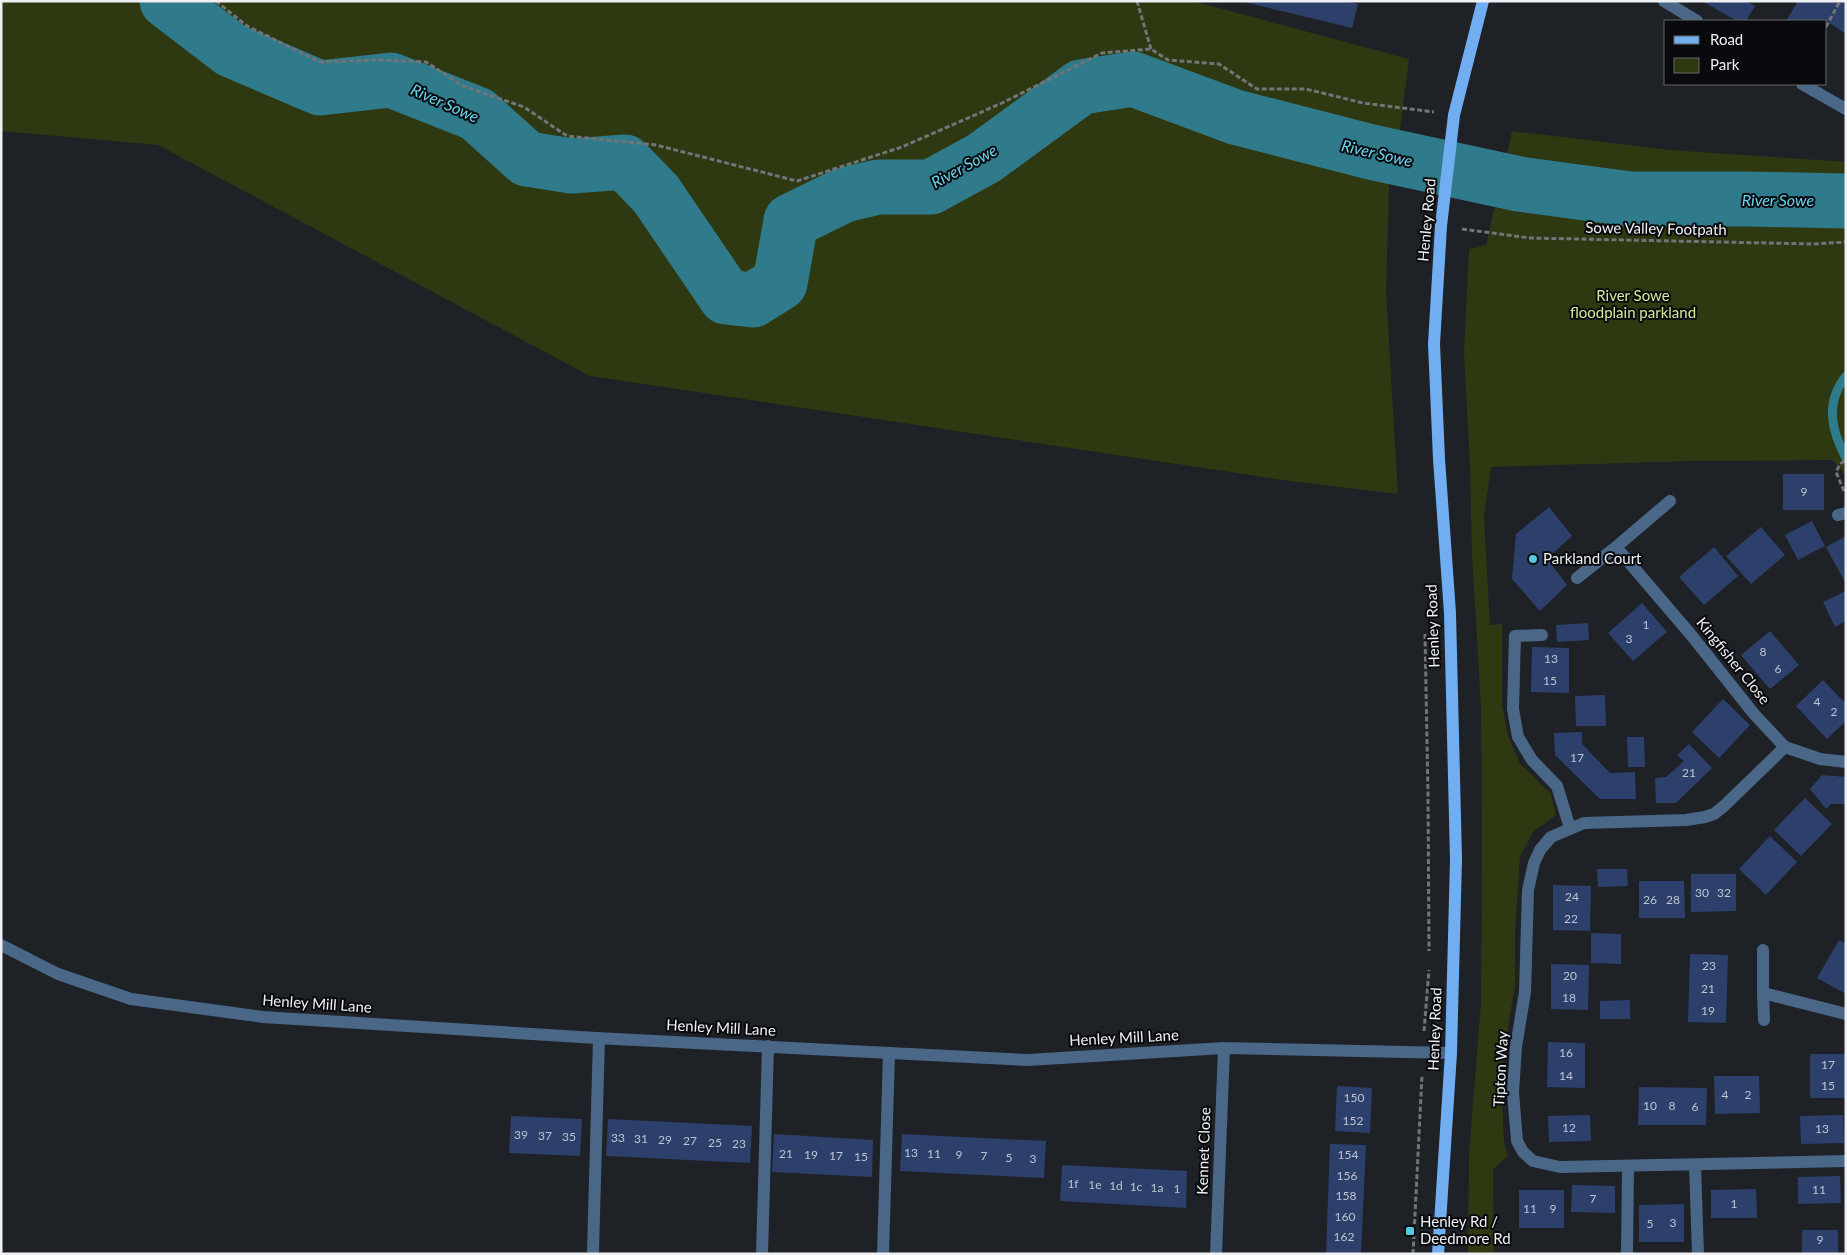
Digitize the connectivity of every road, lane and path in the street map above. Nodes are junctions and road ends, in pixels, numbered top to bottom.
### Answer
1 (216, 1) edge
2 (1137, 1) edge
3 (1483, 1) edge
4 (1664, 1) edge
5 (1840, 1) edge
6 (1695, 20) edge
7 (1827, 25) edge
8 (1151, 49) junction
9 (1804, 85) edge
10 (1846, 109) edge
11 (1454, 115) junction
12 (1466, 230) dead end
13 (1846, 242) edge
14 (1846, 460) edge
15 (1846, 497) edge
16 (1670, 501) dead end
17 (1616, 547) junction
18 (1577, 578) dead end
19 (1424, 634) dead end
20 (1542, 635) dead end
21 (1786, 747) junction
22 (1846, 762) edge
23 (1570, 828) junction
24 (1, 945) edge
25 (1763, 950) dead end
26 (1429, 955) dead end
27 (1429, 964) dead end
28 (1763, 994) junction
29 (1846, 1014) edge
30 (1764, 1020) dead end
31 (599, 1038) junction
32 (768, 1046) junction
33 (1224, 1048) junction
34 (889, 1053) junction
35 (1423, 1053) junction
36 (1451, 1053) junction
37 (1846, 1161) edge
38 (1695, 1165) junction
39 (1628, 1166) junction
40 (593, 1251) dead end
41 (762, 1254) edge
42 (883, 1254) edge
43 (1216, 1254) edge
44 (1413, 1254) edge
45 (1438, 1254) edge
46 (1627, 1254) edge
47 (1698, 1254) edge

1 - 8 path
2 - 8 path
3 - 11 main road, Henley Road
4 - 6 street
5 - 7 path
8 - 11 path
9 - 10 street
11 - 36 main road, Henley Road
12 - 13 path, Sowe Valley Footpath
14 - 15 path
16 - 17 street
17 - 18 street
17 - 21 street, Kingfisher Close
19 - 26 path
20 - 23 street
21 - 22 street, Kingfisher Close
21 - 23 street, Tipton Way
23 - 39 street, Tipton Way
24 - 31 street, Henley Mill Lane
25 - 28 street
27 - 35 path
28 - 29 street
28 - 30 street
31 - 32 street, Henley Mill Lane
31 - 40 street
32 - 34 street, Henley Mill Lane
32 - 41 street
33 - 34 street, Henley Mill Lane
33 - 35 street, Henley Mill Lane
33 - 43 street, Kennet Close
34 - 42 street
35 - 36 street, Henley Mill Lane
35 - 44 path
36 - 45 main road, Henley Road
37 - 38 street, Tipton Way
38 - 39 street, Tipton Way
38 - 47 street
39 - 46 street

